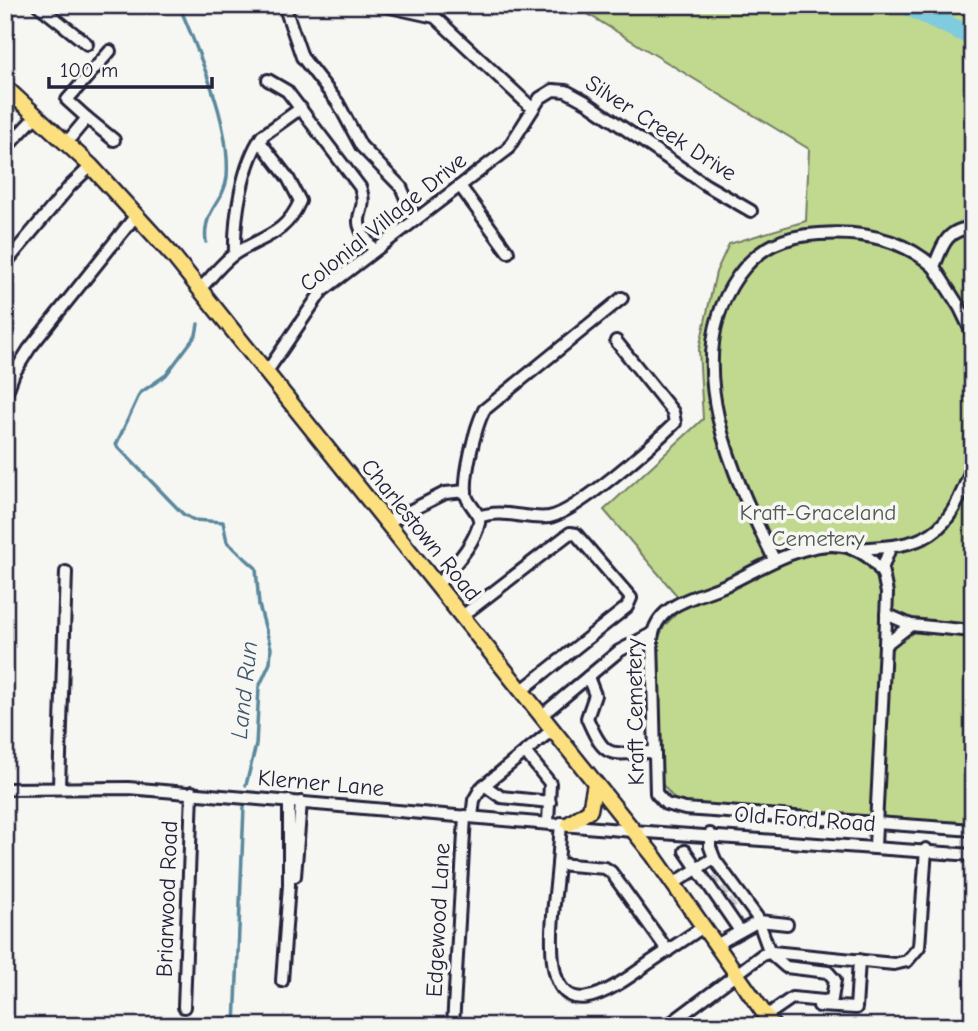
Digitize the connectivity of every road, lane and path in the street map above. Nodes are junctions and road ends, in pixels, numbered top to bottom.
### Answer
1 (38, 5) edge
2 (284, 5) edge
3 (381, 5) edge
4 (87, 44) dead end
5 (110, 51) dead end
6 (268, 80) dead end
7 (5, 87) edge
8 (301, 108) junction
9 (532, 108) junction
10 (37, 116) junction
11 (87, 118) junction
12 (262, 136) junction
13 (114, 140) dead end
14 (67, 142) junction
15 (5, 149) edge
16 (91, 166) junction
17 (460, 186) junction
18 (751, 211) dead end
19 (137, 214) junction
20 (415, 219) junction
21 (973, 228) edge
22 (374, 250) junction
23 (509, 252) dead end
24 (235, 253) junction
25 (5, 264) edge
26 (934, 267) junction
27 (200, 289) junction
28 (622, 298) dead end
29 (973, 335) edge
30 (616, 341) dead end
31 (266, 373) junction
32 (5, 397) edge
33 (973, 464) edge
34 (466, 491) junction
35 (479, 517) junction
36 (386, 523) junction
37 (890, 548) junction
38 (851, 549) junction
39 (774, 559) junction
40 (66, 572) dead end
41 (881, 573) junction
42 (437, 586) junction
43 (886, 614) junction
44 (461, 617) junction
45 (911, 625) junction
46 (973, 631) edge
47 (653, 634) junction
48 (885, 645) junction
49 (588, 677) junction
50 (521, 691) junction
51 (541, 716) junction
52 (552, 730) junction
53 (525, 752) junction
54 (654, 752) junction
55 (595, 783) junction
56 (484, 785) junction
57 (59, 786) junction
58 (5, 789) edge
59 (191, 792) junction
60 (289, 801) junction
61 (302, 802) junction
62 (550, 802) junction
63 (468, 817) junction
64 (548, 822) junction
65 (876, 822) junction
66 (565, 824) junction
67 (973, 830) edge
68 (633, 831) junction
69 (710, 834) junction
70 (875, 846) junction
71 (926, 849) junction
72 (685, 852) dead end
73 (973, 855) edge
74 (714, 858) junction
75 (558, 864) junction
76 (696, 869) junction
77 (295, 879) dead end
78 (673, 884) junction
79 (758, 921) junction
80 (787, 924) dead end
81 (703, 927) junction
82 (740, 931) junction
83 (716, 945) junction
84 (668, 951) junction
85 (770, 953) junction
86 (859, 960) junction
87 (737, 975) junction
88 (282, 981) dead end
89 (781, 1005) junction
90 (184, 1007) dead end
91 (770, 1021) edge
92 (453, 1026) edge
93 (667, 1026) edge

1 - 4 street
2 - 20 street
3 - 9 street
5 - 11 street
6 - 8 street
7 - 10 main road, Charlestown Road
8 - 12 street
8 - 22 street
9 - 17 street, Colonial Village Drive
9 - 18 street, Silver Creek Drive
10 - 14 main road, Charlestown Road
10 - 15 street
11 - 13 street
11 - 14 street
12 - 24 street
12 - 24 street
14 - 16 main road, Charlestown Road
16 - 19 main road, Charlestown Road
16 - 25 street
17 - 20 street, Colonial Village Drive
17 - 23 street
19 - 27 main road, Charlestown Road
19 - 32 street
20 - 22 street, Colonial Village Drive
21 - 26 street
22 - 31 street, Colonial Village Drive
24 - 27 street
26 - 29 street
26 - 39 street
27 - 31 main road, Charlestown Road
28 - 34 street
30 - 35 street
31 - 36 main road, Charlestown Road
33 - 37 street, Kraft Cemetery
34 - 35 street
34 - 36 street
35 - 42 street
36 - 42 main road, Charlestown Road
37 - 38 street, Kraft Cemetery
37 - 41 street
38 - 39 street, Kraft Cemetery
38 - 41 street
39 - 47 street, Kraft Cemetery
40 - 57 street
41 - 43 street
42 - 44 main road, Charlestown Road
43 - 45 street
43 - 48 street
44 - 50 main road, Charlestown Road
44 - 50 street
45 - 46 street
45 - 48 street
47 - 49 street
47 - 54 street, Kraft Cemetery
48 - 65 street
49 - 51 street
49 - 54 street
50 - 51 main road, Charlestown Road
51 - 52 main road, Charlestown Road
52 - 53 street
52 - 55 main road, Charlestown Road
53 - 56 street
53 - 62 street
54 - 65 street, Kraft Cemetery
55 - 66 main road
55 - 68 main road, Charlestown Road
56 - 62 street
56 - 63 street, Edgewood Lane
57 - 58 street, Klerner Lane
57 - 59 street, Klerner Lane
59 - 60 street, Klerner Lane
59 - 90 street, Briarwood Road
60 - 61 street, Klerner Lane
60 - 88 street
61 - 63 street, Klerner Lane
61 - 77 street
62 - 64 street
63 - 64 street, Klerner Lane
63 - 92 street, Edgewood Lane
64 - 66 street, Klerner Lane
65 - 67 street, Kraft Cemetery
65 - 70 street
66 - 68 street, Klerner Lane
66 - 75 street
68 - 69 street, Old Ford Road
68 - 78 main road, Charlestown Road
69 - 70 street, Old Ford Road
69 - 74 street
70 - 71 street, Old Ford Road
71 - 73 street, Old Ford Road
71 - 86 street
72 - 76 street
74 - 76 street
74 - 79 street
75 - 84 street
75 - 84 street
76 - 78 street
76 - 82 street
78 - 81 main road, Charlestown Road
79 - 80 street
79 - 82 street
79 - 85 street
81 - 83 main road, Charlestown Road
81 - 84 street
82 - 83 street
83 - 87 main road, Charlestown Road
85 - 86 street
85 - 87 street
85 - 89 street
86 - 89 street
87 - 91 main road, Charlestown Road
87 - 93 street
89 - 91 street

